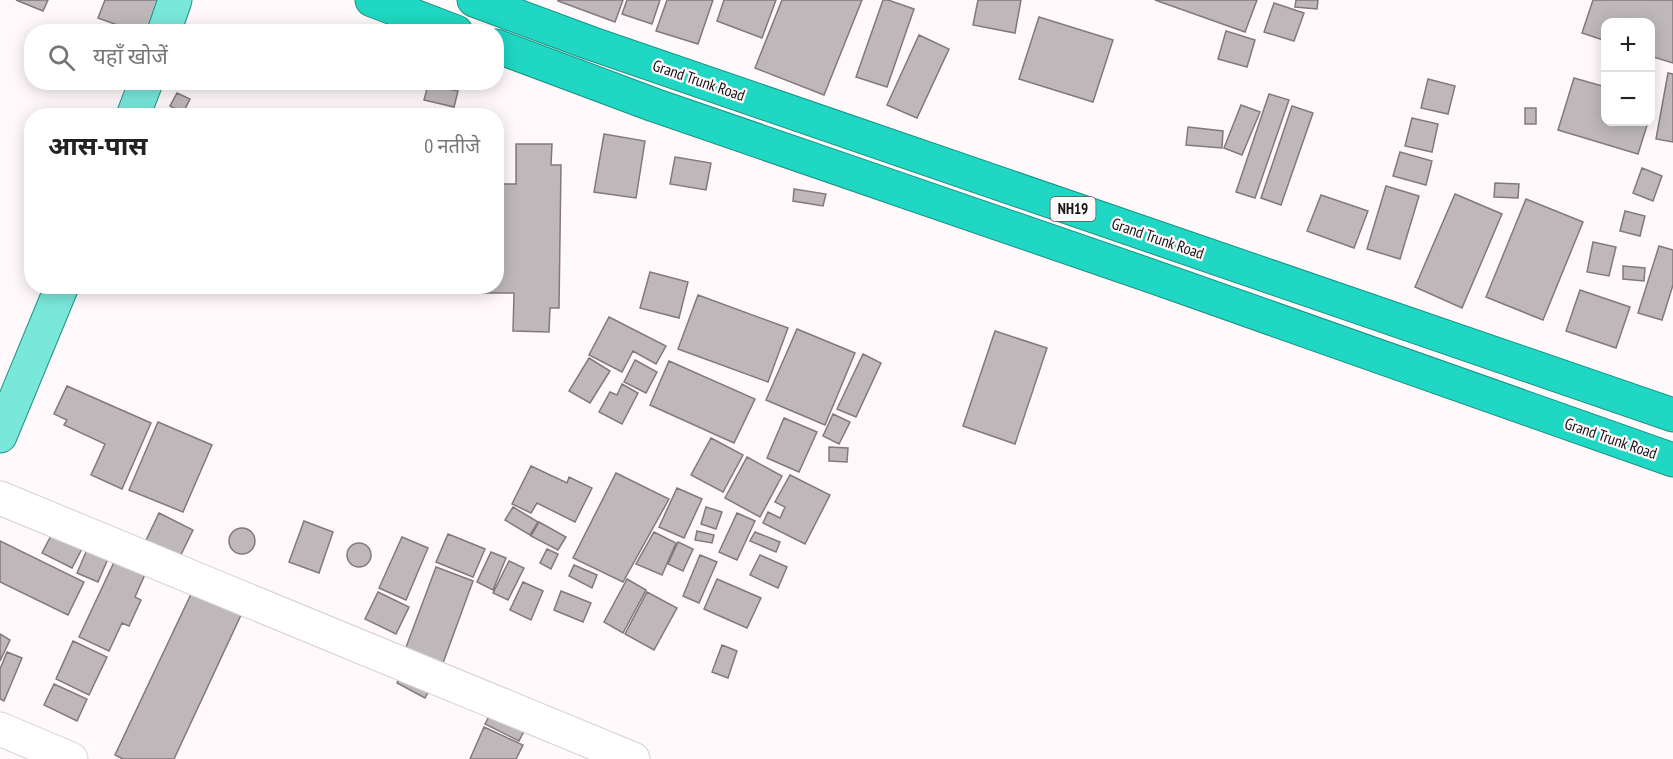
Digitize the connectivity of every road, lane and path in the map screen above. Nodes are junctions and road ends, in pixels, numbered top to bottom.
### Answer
1 (175, 0) edge
2 (372, 0) edge
3 (474, 0) edge
4 (167, 24) edge
5 (435, 24) edge
6 (504, 49) edge
7 (143, 90) edge
8 (136, 108) edge
9 (59, 294) edge
10 (1673, 415) edge
11 (0, 436) edge
12 (1673, 460) edge
13 (0, 498) edge
14 (0, 729) edge
15 (71, 759) edge
16 (633, 759) edge

1 - 4 main road
2 - 5 highway
3 - 10 highway, Grand Trunk Road / NH19
6 - 12 highway, Grand Trunk Road / NH19
7 - 8 main road
9 - 11 main road
13 - 16 street
14 - 15 street

